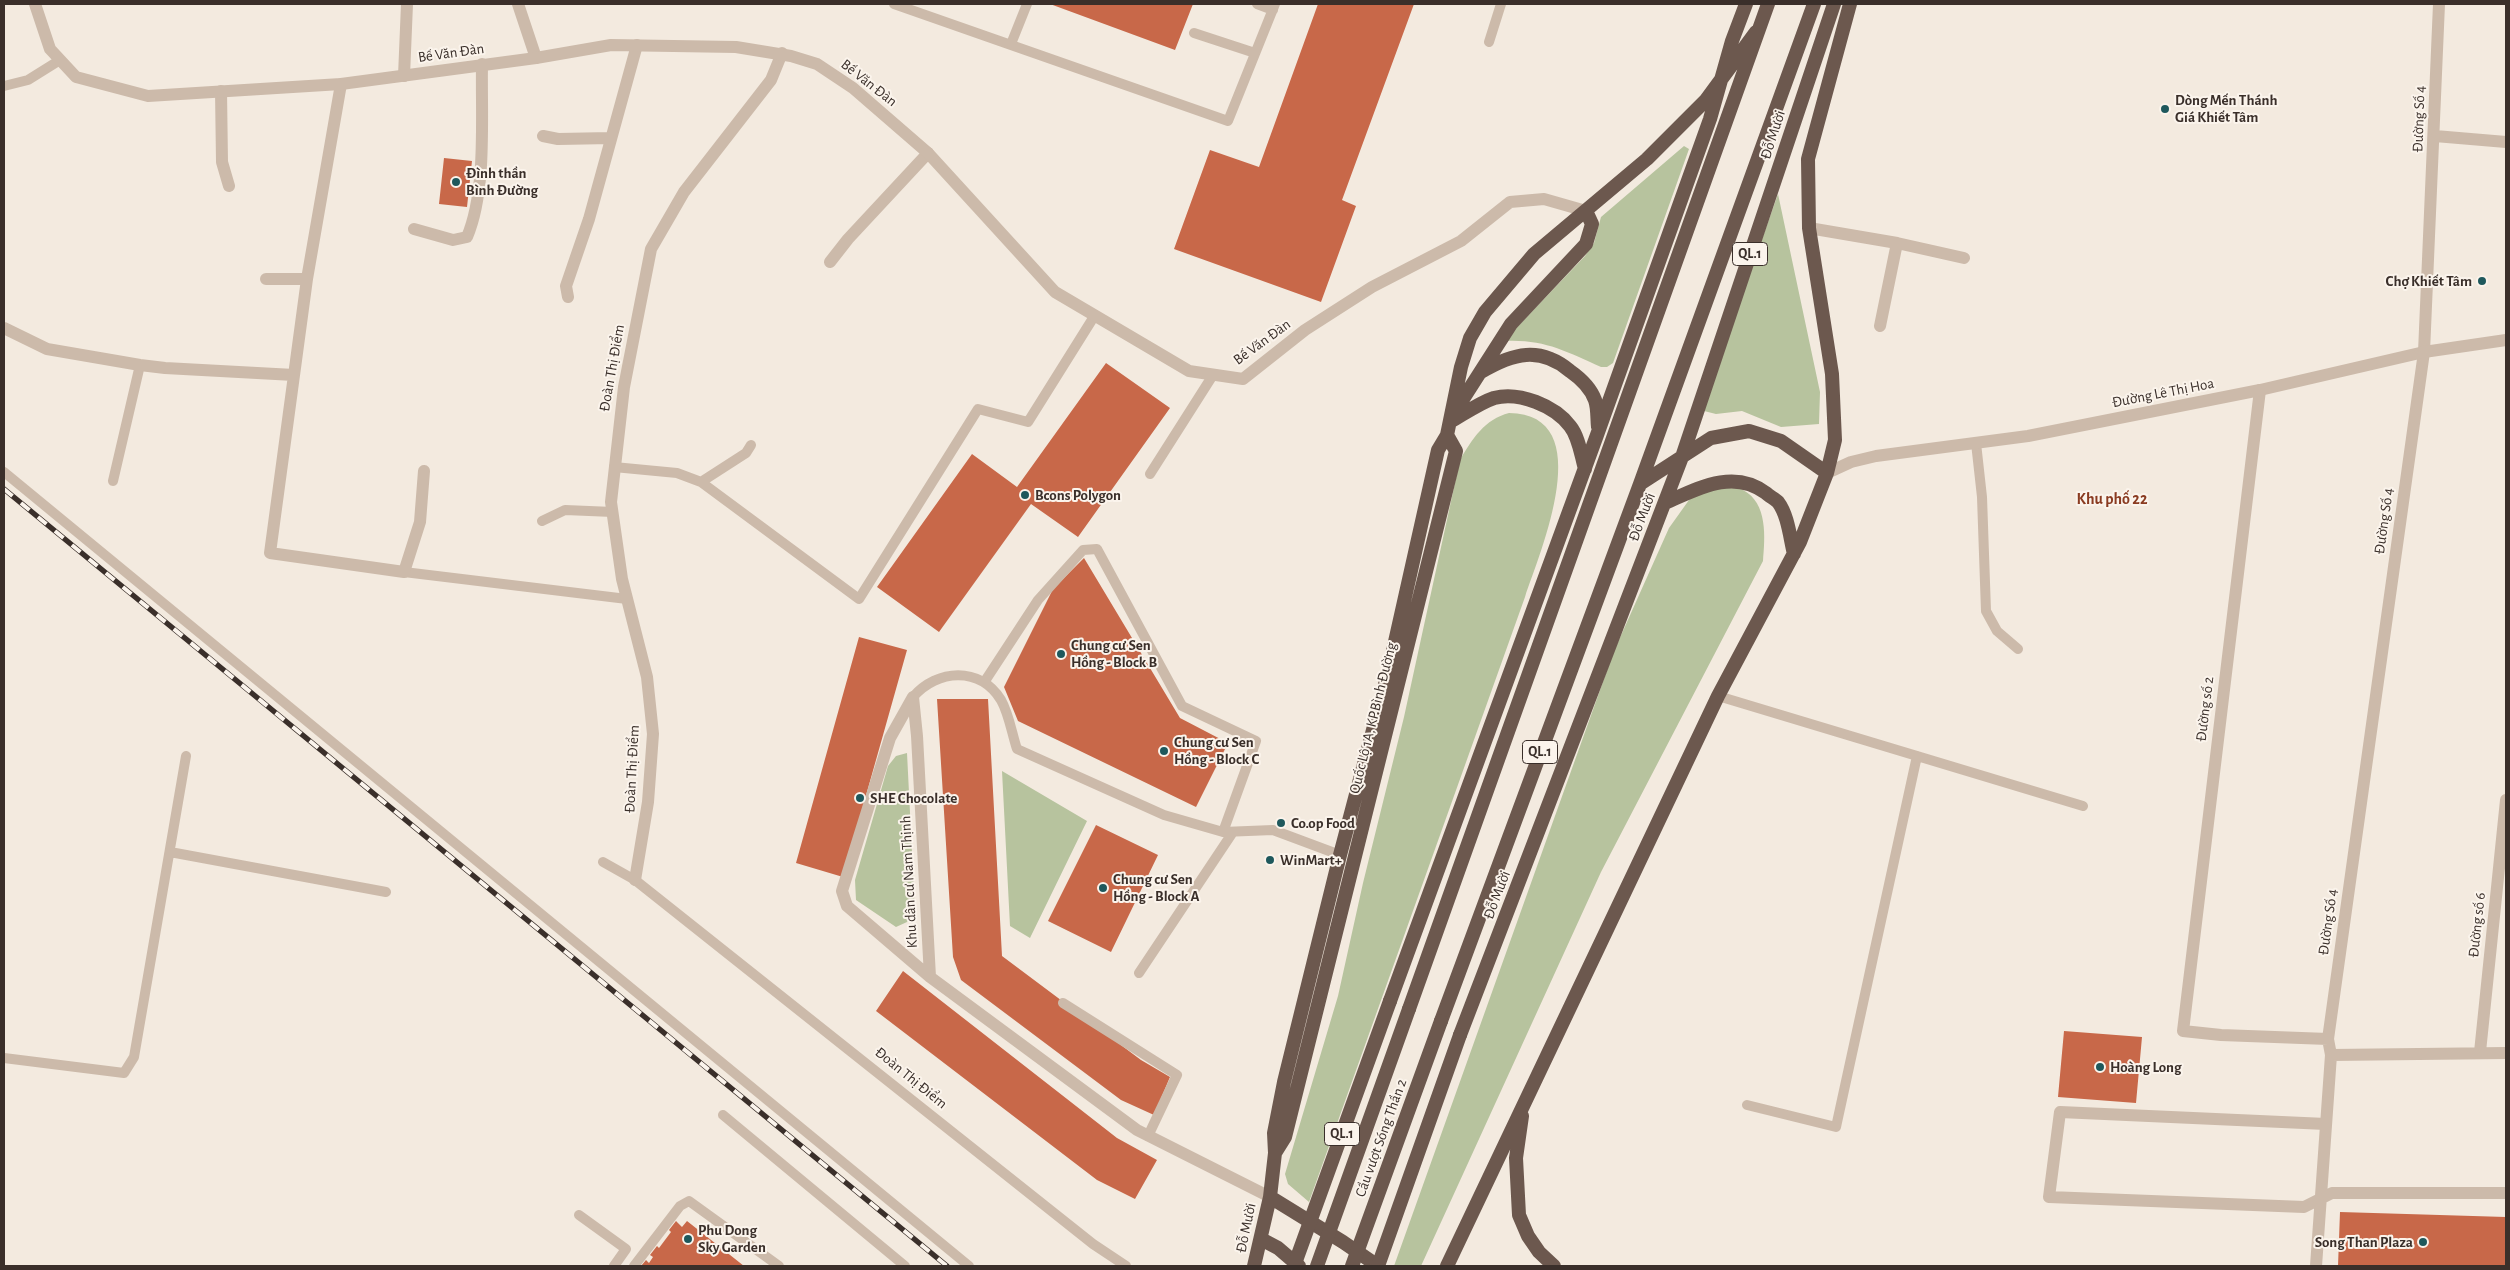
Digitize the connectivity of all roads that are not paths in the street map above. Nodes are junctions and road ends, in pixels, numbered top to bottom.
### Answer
1 (35, 4) edge
2 (407, 4) edge
3 (518, 4) edge
4 (894, 4) edge
5 (1027, 4) edge
6 (1257, 4) edge
7 (1502, 4) edge
8 (1746, 4) edge
9 (1768, 4) edge
10 (1814, 4) edge
11 (1834, 4) edge
12 (1850, 4) edge
13 (2439, 4) edge
14 (1274, 7) edge
15 (1756, 32) junction
16 (1194, 33) dead end
17 (1489, 42) dead end
18 (1011, 44) junction
19 (637, 45) junction
20 (782, 54) junction
21 (1255, 54) junction
22 (536, 58) junction
23 (60, 60) junction
24 (482, 64) junction
25 (404, 76) junction
26 (1722, 76) junction
27 (340, 84) junction
28 (4, 86) edge
29 (221, 90) junction
30 (543, 136) dead end
31 (2435, 136) junction
32 (612, 138) junction
33 (2506, 142) edge
34 (928, 153) junction
35 (229, 186) dead end
36 (1586, 211) junction
37 (414, 228) dead end
38 (1810, 228) junction
39 (1897, 243) junction
40 (1964, 258) dead end
41 (830, 262) dead end
42 (266, 278) dead end
43 (307, 279) junction
44 (568, 297) dead end
45 (1095, 315) junction
46 (1880, 326) dead end
47 (4, 328) edge
48 (2506, 340) edge
49 (2424, 352) junction
50 (140, 365) junction
51 (1478, 373) junction
52 (294, 375) junction
53 (1213, 376) junction
54 (2260, 390) junction
55 (1449, 428) junction
56 (1598, 436) junction
57 (1976, 443) junction
58 (751, 445) dead end
59 (1682, 457) junction
60 (614, 467) junction
61 (1585, 469) junction
62 (424, 471) dead end
63 (4, 472) edge
64 (1827, 473) junction
65 (1150, 474) dead end
66 (113, 481) dead end
67 (701, 482) junction
68 (1640, 484) junction
69 (1592, 497) junction
70 (1665, 503) junction
71 (613, 512) junction
72 (542, 521) dead end
73 (1794, 554) junction
74 (404, 572) junction
75 (627, 599) junction
76 (2018, 649) dead end
77 (985, 681) junction
78 (1718, 696) junction
79 (913, 697) junction
80 (186, 756) dead end
81 (1917, 756) junction
82 (2506, 800) edge
83 (2083, 806) dead end
84 (1228, 832) junction
85 (170, 852) junction
86 (1340, 855) junction
87 (603, 862) dead end
88 (635, 880) junction
89 (386, 892) dead end
90 (1139, 973) dead end
91 (930, 978) junction
92 (1063, 1003) dead end
93 (1441, 1022) joint
94 (2328, 1039) junction
95 (2480, 1052) junction
96 (2506, 1053) edge
97 (2331, 1055) junction
98 (4, 1059) edge
99 (1524, 1104) junction
100 (1747, 1105) dead end
101 (723, 1115) dead end
102 (2326, 1124) junction
103 (1148, 1136) junction
104 (1275, 1153) junction
105 (2506, 1193) edge
106 (1270, 1197) junction
107 (2319, 1200) junction
108 (579, 1215) dead end
109 (1260, 1239) junction
110 (614, 1266) edge
111 (634, 1266) edge
112 (779, 1266) edge
113 (905, 1266) edge
114 (969, 1266) edge
115 (1126, 1266) edge
116 (1254, 1266) edge
117 (1294, 1266) edge
118 (1299, 1266) edge
119 (1317, 1266) edge
120 (1352, 1266) edge
121 (1378, 1266) edge
122 (1447, 1266) edge
123 (1554, 1266) edge
124 (2316, 1266) edge

1 - 23 street, Bế Văn Đàn
2 - 25 street
3 - 22 street
4 - 18 lane
5 - 18 lane
6 - 14 lane
7 - 17 lane
8 - 26 highway, QL.1
9 - 15 highway, QL.1
10 - 68 highway, Đỗ Mười / QL.1
11 - 59 highway, Đỗ Mười / QL.1
12 - 38 highway
13 - 31 street, Đường Số 4
14 - 21 lane
15 - 26 highway
15 - 69 highway, QL.1
16 - 21 lane
18 - 21 lane
19 - 20 street, Bế Văn Đàn
19 - 22 street, Bế Văn Đàn
19 - 32 street
20 - 34 street, Bế Văn Đàn
20 - 60 street, Đoàn Thị Điểm
22 - 24 street, Bế Văn Đàn
23 - 28 lane
23 - 29 street, Bế Văn Đàn
24 - 25 street, Bế Văn Đàn
24 - 37 street
25 - 27 street, Bế Văn Đàn
26 - 36 highway
26 - 56 highway, QL.1
27 - 29 street, Bế Văn Đàn
27 - 43 street
29 - 35 street
30 - 32 street
31 - 33 street
31 - 49 street, Đường Số 4
32 - 44 street
34 - 41 street
34 - 45 street, Bế Văn Đàn
36 - 51 highway
36 - 53 street, Bế Văn Đàn
36 - 55 highway
38 - 39 street
38 - 64 highway
39 - 40 street
39 - 46 street
42 - 43 street
43 - 52 street
45 - 53 street, Bế Văn Đàn
45 - 67 lane
47 - 50 street
48 - 49 street, Đường Lê Thị Hoa
49 - 54 street, Đường Lê Thị Hoa
49 - 94 street, Đường Số 4
50 - 52 street
50 - 66 lane
51 - 55 highway
51 - 56 highway
52 - 74 street
53 - 65 lane
54 - 57 street, Đường Lê Thị Hoa
54 - 94 street, Đường số 2
55 - 61 highway
55 - 86 highway
55 - 104 highway, Quốc Lộ 1A, KP.Bình Đường
56 - 61 highway, QL.1
56 - 69 highway
57 - 64 street, Đường Lê Thị Hoa
57 - 76 lane
58 - 67 lane
59 - 64 highway
59 - 68 highway
59 - 70 highway, Đỗ Mười / QL.1
60 - 67 lane
60 - 71 street, Đoàn Thị Điểm
61 - 117 highway, QL.1, bridge
62 - 74 street
63 - 114 lane
64 - 73 highway
68 - 93 highway, Đỗ Mười / QL.1
69 - 119 highway, QL.1, bridge
70 - 73 highway
70 - 121 highway, Đỗ Mười / QL.1, bridge
71 - 72 lane
71 - 75 street, Đoàn Thị Điểm
73 - 78 highway
74 - 75 lane
75 - 88 street, Đoàn Thị Điểm
77 - 79 lane
77 - 84 lane
77 - 84 lane
78 - 81 lane
78 - 99 highway
79 - 91 street, Khu dân cư Nam Thịnh
79 - 91 street, Khu dân cư Nam Thịnh
80 - 85 lane
81 - 83 lane
81 - 100 lane
82 - 95 street, Đường số 6
84 - 86 lane
84 - 90 lane
85 - 89 lane
85 - 98 lane
86 - 104 highway
87 - 88 lane
88 - 115 lane, Đoàn Thị Điểm
91 - 103 street, Khu dân cư Nam Thịnh
92 - 103 lane
93 - 120 highway, Cầu vượt Sóng Thần 2 / QL.1, bridge
94 - 97 street, Đường Số 4
95 - 96 street
95 - 97 street
97 - 102 street, Đường Số 4
99 - 122 highway
99 - 123 highway
101 - 113 lane
102 - 107 street, Đường Số 4
102 - 107 street
103 - 106 street, Khu dân cư Nam Thịnh
104 - 106 highway, Đỗ Mười
105 - 107 street
106 - 109 highway, Đỗ Mười
106 - 121 highway
107 - 124 street, Đường Số 4
108 - 110 lane
109 - 116 highway, Đỗ Mười
109 - 118 highway
111 - 112 lane

